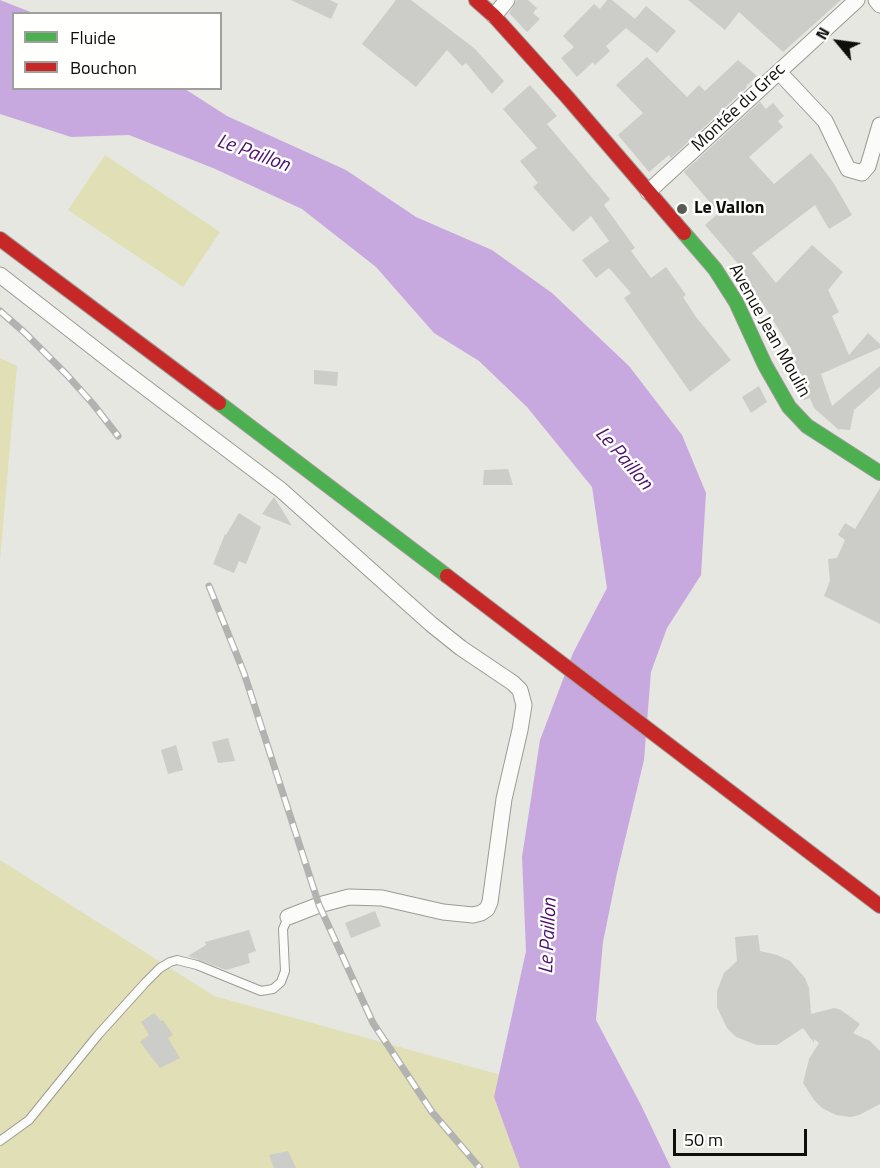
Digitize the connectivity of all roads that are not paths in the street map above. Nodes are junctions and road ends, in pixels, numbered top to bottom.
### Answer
1 (476, 0) edge
2 (507, 0) edge
3 (857, 0) edge
4 (876, 0) edge
5 (880, 5) edge
6 (494, 16) junction
7 (779, 72) junction
8 (880, 125) edge
9 (648, 192) junction
10 (0, 239) edge
11 (0, 254) edge
12 (0, 275) edge
13 (880, 473) edge
14 (514, 634) junction
15 (665, 749) junction
16 (880, 906) edge
17 (288, 917) joint
18 (880, 918) edge
19 (0, 1141) edge

1 - 6 main road, Avenue Jean Moulin
2 - 6 street
3 - 7 street, Montée du Grec
4 - 5 street
6 - 9 main road, Avenue Jean Moulin
7 - 8 street
7 - 9 street, Montée du Grec
9 - 13 main road, Avenue Jean Moulin
10 - 14 main road
11 - 14 main road
12 - 17 street
14 - 15 main road
15 - 16 main road
15 - 18 main road
17 - 19 lane

